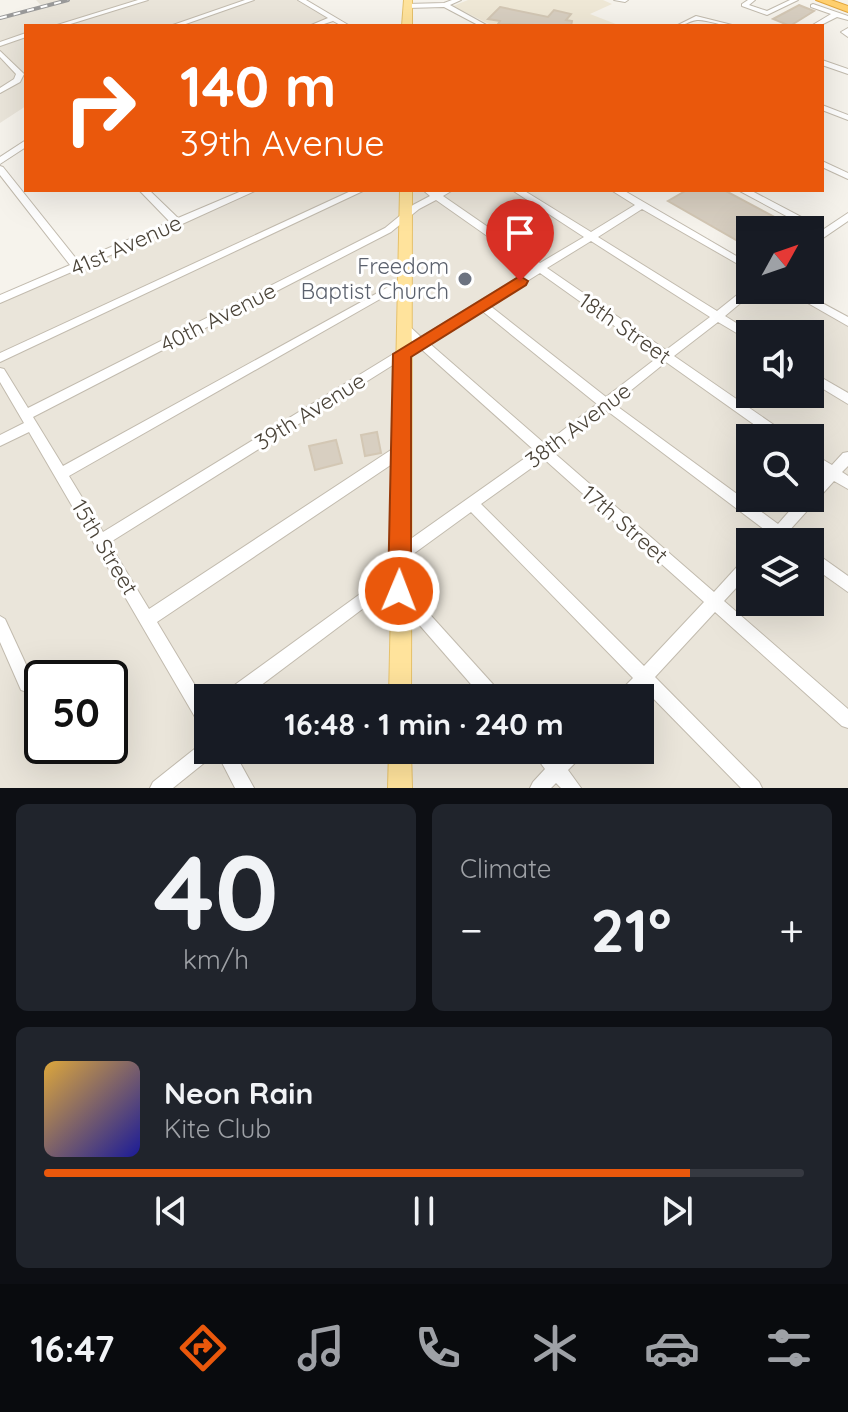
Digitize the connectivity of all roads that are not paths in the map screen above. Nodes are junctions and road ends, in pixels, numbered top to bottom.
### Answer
1 (145, 0) edge
2 (251, 0) edge
3 (301, 0) edge
4 (458, 0) edge
5 (617, 0) edge
6 (625, 0) edge
7 (752, 0) edge
8 (795, 0) edge
9 (408, 3) edge
10 (817, 3) edge
11 (445, 5) junction
12 (848, 9) edge
13 (837, 14) junction
14 (334, 18) junction
15 (848, 18) edge
16 (72, 24) edge
17 (179, 24) edge
18 (318, 24) edge
19 (344, 24) edge
20 (407, 24) edge
21 (481, 24) edge
22 (683, 24) edge
23 (723, 24) edge
24 (818, 24) edge
25 (24, 36) edge
26 (0, 44) edge
27 (0, 53) edge
28 (824, 63) edge
29 (848, 72) edge
30 (0, 91) edge
31 (824, 108) edge
32 (848, 118) edge
33 (24, 144) edge
34 (0, 161) edge
35 (824, 165) edge
36 (0, 169) edge
37 (848, 176) edge
38 (146, 192) edge
39 (247, 192) edge
40 (356, 192) edge
41 (406, 192) edge
42 (520, 192) edge
43 (619, 192) edge
44 (747, 192) edge
45 (432, 193) edge
46 (642, 205) junction
47 (404, 215) junction
48 (848, 216) edge
49 (177, 223) junction
50 (825, 233) joint
51 (591, 237) junction
52 (736, 260) edge
53 (76, 266) junction
54 (540, 269) junction
55 (405, 282) junction
56 (0, 299) edge
57 (736, 302) edge
58 (815, 304) edge
59 (482, 305) junction
60 (718, 316) junction
61 (848, 322) edge
62 (403, 327) junction
63 (736, 328) edge
64 (421, 342) junction
65 (402, 354) junction
66 (667, 357) junction
67 (0, 358) edge
68 (0, 372) edge
69 (824, 384) edge
70 (848, 399) edge
71 (606, 404) junction
72 (28, 420) junction
73 (763, 424) edge
74 (0, 441) edge
75 (402, 450) junction
76 (544, 452) junction
77 (848, 457) edge
78 (824, 467) edge
79 (833, 473) junction
80 (60, 474) junction
81 (824, 483) edge
82 (848, 483) edge
83 (472, 504) junction
84 (797, 512) edge
85 (763, 528) edge
86 (782, 528) edge
87 (101, 541) junction
88 (400, 564) junction
89 (824, 567) edge
90 (736, 578) edge
91 (848, 585) edge
92 (399, 591) junction
93 (714, 602) junction
94 (148, 619) junction
95 (0, 624) edge
96 (24, 677) edge
97 (644, 677) junction
98 (249, 684) edge
99 (400, 684) edge
100 (482, 684) edge
101 (638, 684) edge
102 (194, 697) edge
103 (848, 720) edge
104 (194, 760) edge
105 (232, 764) edge
106 (400, 764) edge
107 (552, 764) edge
108 (563, 764) edge
109 (557, 770) junction
110 (159, 788) edge
111 (245, 788) edge
112 (400, 788) edge
113 (539, 788) edge
114 (572, 788) edge
115 (753, 788) edge

1 - 16 street
2 - 17 street
3 - 14 street
4 - 11 street
5 - 6 street
7 - 8 street
9 - 11 street
9 - 20 main road
10 - 12 highway
10 - 13 street
11 - 21 street
13 - 15 street
13 - 24 street
14 - 18 street
14 - 19 street
22 - 23 street
25 - 26 street
27 - 30 street
28 - 29 street
31 - 32 street
33 - 34 street
35 - 37 street
36 - 53 street
38 - 49 street
39 - 49 street, 41st Avenue
40 - 67 street
41 - 47 main road
42 - 51 street
43 - 46 street
44 - 50 street
45 - 47 street, 40th Avenue
45 - 54 street, 18th Street
46 - 51 street, 39th Avenue
46 - 52 street
47 - 55 main road
47 - 72 street, 40th Avenue
48 - 50 street
49 - 53 street, 41st Avenue
51 - 54 street, 39th Avenue
51 - 60 street
53 - 56 street, 41st Avenue
54 - 59 street, 39th Avenue
54 - 66 street, 18th Street
55 - 62 main road
55 - 80 street
57 - 60 street, 38th Avenue
58 - 61 street
59 - 64 street, 39th Avenue
59 - 71 street
60 - 63 street
60 - 66 street, 38th Avenue
62 - 64 street, 17th Street
62 - 65 main road
64 - 65 street, 39th Avenue
64 - 76 street, 17th Street
65 - 75 main road
65 - 87 street, 39th Avenue
66 - 71 street, 38th Avenue
66 - 73 street, 18th Street
68 - 72 street, 15th Street
69 - 70 street
71 - 76 street, 38th Avenue
71 - 85 street
72 - 74 street, 40th Avenue
72 - 80 street, 15th Street
75 - 88 main road
75 - 94 street
76 - 83 street, 38th Avenue
76 - 93 street, 17th Street
77 - 79 street
78 - 79 street
79 - 81 street
79 - 82 street
80 - 87 street, 15th Street
83 - 88 street, 38th Avenue
83 - 97 street
84 - 86 street
87 - 94 street, 15th Street
88 - 92 main road
88 - 98 street, 38th Avenue
89 - 91 street
90 - 93 street
92 - 99 main road
92 - 100 street
93 - 97 street
93 - 103 street, 17th Street
94 - 102 street, 15th Street
95 - 96 street
97 - 101 street
97 - 115 street
104 - 110 street
105 - 111 street
106 - 112 main road
107 - 109 street
108 - 109 street
109 - 113 street
109 - 114 street

